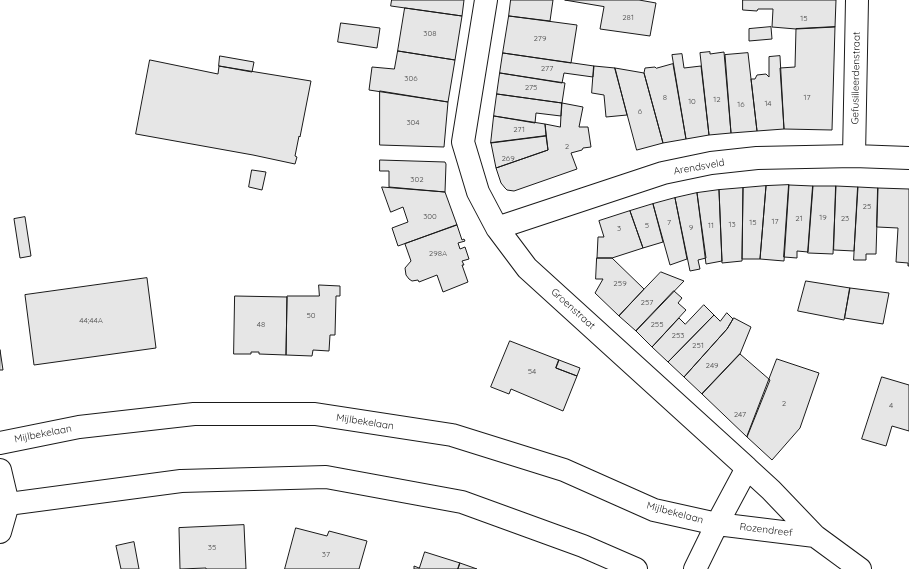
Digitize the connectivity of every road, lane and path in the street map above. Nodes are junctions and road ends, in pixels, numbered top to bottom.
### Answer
1 (486, 0) edge
2 (857, 0) edge
3 (854, 156) junction
4 (909, 158) edge
5 (497, 228) junction
6 (0, 443) edge
7 (747, 468) junction
8 (0, 470) edge
9 (4, 504) edge
10 (717, 524) junction
11 (0, 532) edge
12 (815, 536) junction
13 (636, 569) edge
14 (695, 569) edge
15 (860, 569) edge

1 - 5 street, Groenstraat
2 - 3 street, Gefusilleerdenstraat
3 - 4 street, Arendsveld
3 - 5 street, Arendsveld
5 - 7 street, Groenstraat
6 - 10 street, Mijlbekelaan
7 - 10 street
7 - 12 street, Rozendreef
8 - 9 street
9 - 11 street
9 - 13 street
10 - 12 street, Rozendreef
10 - 14 street
12 - 15 street, Rozendreef

